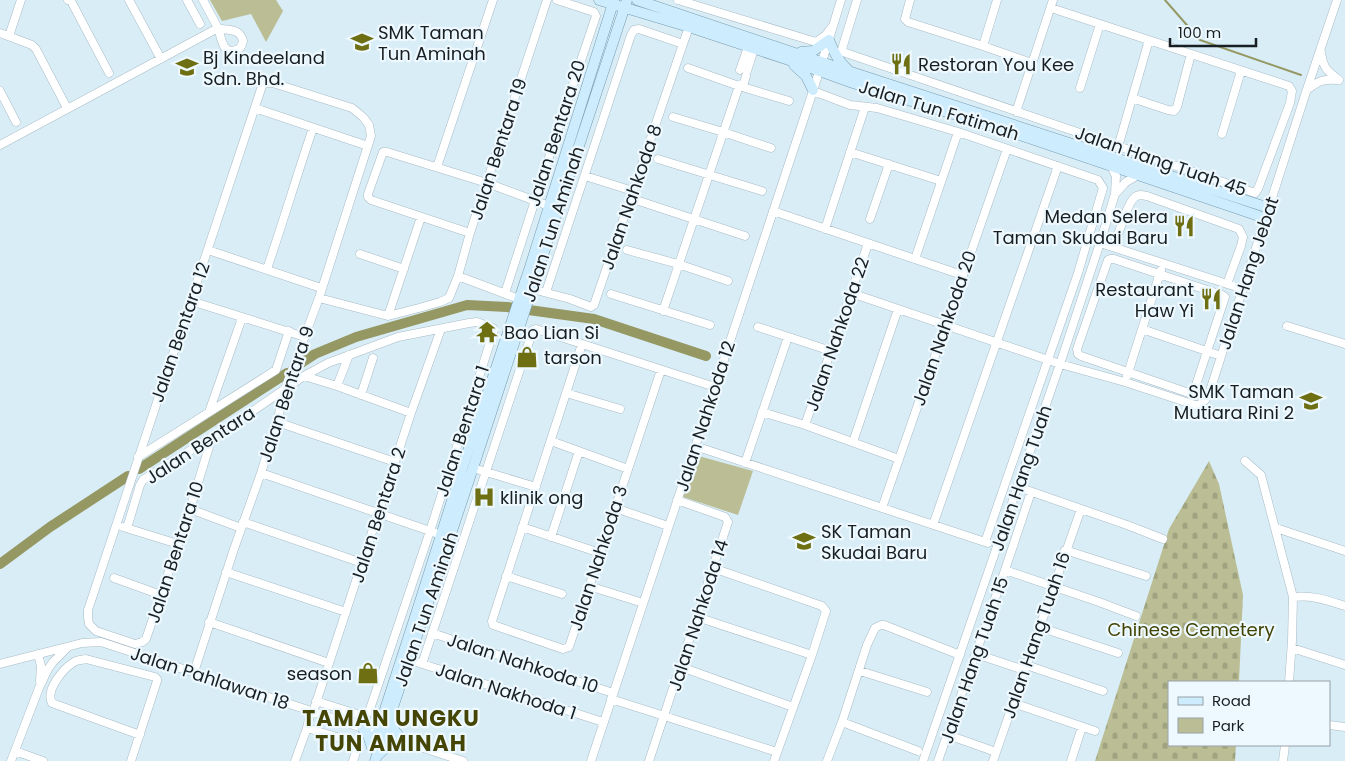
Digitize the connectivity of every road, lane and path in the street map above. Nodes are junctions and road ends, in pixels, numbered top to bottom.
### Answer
1 (21, 0) edge
2 (68, 0) edge
3 (129, 0) edge
4 (187, 0) edge
5 (203, 0) edge
6 (493, 0) edge
7 (546, 0) edge
8 (557, 0) edge
9 (599, 0) edge
10 (637, 0) edge
11 (678, 0) edge
12 (842, 0) edge
13 (857, 0) edge
14 (910, 0) edge
15 (998, 0) edge
16 (1053, 0) edge
17 (1337, 0) edge
18 (613, 2) edge
19 (625, 4) edge
20 (1051, 8) junction
21 (200, 24) dead end
22 (1100, 24) junction
23 (834, 25) junction
24 (689, 27) junction
25 (728, 30) junction
26 (0, 33) edge
27 (9, 36) junction
28 (829, 40) junction
29 (1149, 40) junction
30 (683, 44) junction
31 (983, 46) junction
32 (751, 48) junction
33 (1320, 49) junction
34 (1191, 54) junction
35 (791, 56) junction
36 (161, 58) junction
37 (1032, 63) junction
38 (821, 67) junction
39 (688, 68) dead end
40 (848, 71) junction
41 (1241, 71) junction
42 (1313, 71) junction
43 (109, 72) dead end
44 (1342, 81) edge
45 (739, 86) junction
46 (1080, 88) dead end
47 (813, 91) junction
48 (0, 92) edge
49 (1306, 92) junction
50 (1132, 98) junction
51 (789, 101) dead end
52 (865, 107) junction
53 (67, 108) junction
54 (254, 108) junction
55 (1016, 112) junction
56 (363, 117) joint
57 (673, 117) dead end
58 (16, 122) dead end
59 (313, 128) junction
60 (1069, 130) junction
61 (723, 132) junction
62 (958, 132) junction
63 (1222, 134) dead end
64 (0, 144) edge
65 (1064, 145) junction
66 (368, 146) junction
67 (1118, 147) junction
68 (771, 148) dead end
69 (1006, 149) junction
70 (850, 152) junction
71 (658, 159) dead end
72 (889, 164) junction
73 (1058, 166) junction
74 (1111, 166) junction
75 (437, 167) junction
76 (710, 175) junction
77 (1138, 175) junction
78 (585, 176) junction
79 (941, 181) junction
80 (487, 183) junction
81 (633, 191) junction
82 (762, 191) dead end
83 (1220, 192) junction
84 (1115, 194) junction
85 (534, 200) junction
86 (639, 201) dead end
87 (549, 206) junction
88 (773, 211) junction
89 (1267, 213) junction
90 (420, 217) junction
91 (694, 219) junction
92 (870, 219) dead end
93 (824, 229) junction
94 (470, 234) junction
95 (745, 236) dead end
96 (1100, 242) junction
97 (868, 244) junction
98 (1114, 246) junction
99 (208, 250) junction
100 (627, 250) dead end
101 (360, 254) dead end
102 (914, 259) junction
103 (1163, 263) junction
104 (678, 264) junction
105 (404, 269) junction
106 (267, 270) junction
107 (1160, 274) junction
108 (962, 275) junction
109 (458, 276) junction
110 (728, 281) dead end
111 (1227, 284) junction
112 (321, 288) junction
113 (532, 289) junction
114 (1243, 289) junction
115 (546, 292) junction
116 (505, 293) junction
117 (851, 293) junction
118 (611, 294) dead end
119 (319, 298) junction
120 (522, 299) junction
121 (191, 302) junction
122 (898, 309) junction
123 (663, 311) junction
124 (388, 316) junction
125 (242, 318) junction
126 (710, 325) dead end
127 (946, 325) junction
128 (1286, 326) dead end
129 (758, 327) dead end
130 (441, 329) junction
131 (514, 329) junction
132 (1142, 329) junction
133 (289, 331) junction
134 (494, 332) joint
135 (305, 337) junction
136 (788, 337) junction
137 (996, 342) junction
138 (582, 344) junction
139 (1345, 344) edge
140 (831, 351) junction
141 (1207, 351) junction
142 (349, 355) junction
143 (1221, 356) junction
144 (373, 358) dead end
145 (1048, 360) junction
146 (1060, 364) junction
147 (661, 370) junction
148 (1128, 372) junction
149 (304, 376) junction
150 (1125, 382) junction
151 (337, 386) junction
152 (715, 387) junction
153 (285, 389) junction
154 (566, 392) junction
155 (361, 395) junction
156 (620, 409) dead end
157 (209, 412) junction
158 (762, 412) junction
159 (412, 413) junction
160 (277, 422) junction
161 (805, 425) junction
162 (212, 437) junction
163 (551, 441) junction
164 (853, 442) junction
165 (695, 446) junction
166 (579, 451) junction
167 (138, 457) junction
168 (899, 459) junction
169 (1245, 461) dead end
170 (395, 462) junction
171 (745, 462) junction
172 (473, 468) junction
173 (628, 469) junction
174 (485, 472) junction
175 (261, 473) junction
176 (536, 487) junction
177 (1018, 487) junction
178 (1031, 492) junction
179 (677, 500) junction
180 (615, 508) junction
181 (882, 508) junction
182 (190, 509) junction
183 (1080, 510) junction
184 (379, 513) junction
185 (242, 525) junction
186 (933, 525) junction
187 (116, 526) junction
188 (668, 526) junction
189 (522, 527) junction
190 (127, 528) junction
191 (1276, 528) junction
192 (430, 531) junction
193 (442, 535) junction
194 (552, 537) junction
195 (1163, 539) dead end
196 (985, 542) junction
197 (178, 544) junction
198 (997, 546) junction
199 (1066, 550) junction
200 (1345, 552) edge
201 (600, 553) junction
202 (362, 563) junction
203 (713, 568) junction
204 (1005, 570) junction
205 (226, 572) junction
206 (506, 576) junction
207 (1146, 576) dead end
208 (114, 578) dead end
209 (589, 586) junction
210 (1053, 587) junction
211 (562, 594) dead end
212 (160, 595) junction
213 (1293, 597) junction
214 (643, 603) junction
215 (1345, 606) edge
216 (346, 612) junction
217 (1136, 616) dead end
218 (697, 617) junction
219 (209, 622) junction
220 (1039, 627) junction
221 (432, 633) junction
222 (146, 639) joint
223 (69, 646) junction
224 (1292, 648) junction
225 (1118, 653) dead end
226 (38, 654) junction
227 (976, 654) junction
228 (812, 655) junction
229 (960, 655) junction
230 (410, 660) junction
231 (329, 663) junction
232 (0, 664) edge
233 (422, 664) junction
234 (1345, 665) edge
235 (681, 667) junction
236 (1025, 667) junction
237 (860, 671) junction
238 (194, 672) junction
239 (1290, 681) edge
240 (39, 688) junction
241 (1103, 691) dead end
242 (927, 692) dead end
243 (612, 696) junction
244 (316, 702) junction
245 (1013, 703) junction
246 (793, 707) junction
247 (312, 711) junction
248 (387, 713) junction
249 (664, 717) junction
250 (603, 722) junction
251 (842, 722) junction
252 (1330, 725) edge
253 (362, 727) junction
254 (1082, 727) junction
255 (1345, 727) edge
256 (307, 728) junction
257 (1095, 731) dead end
258 (380, 733) junction
259 (140, 735) junction
260 (948, 735) junction
261 (403, 741) junction
262 (1285, 746) edge
263 (372, 748) junction
264 (15, 751) junction
265 (918, 751) dead end
266 (777, 752) junction
267 (996, 752) junction
268 (373, 760) edge
269 (11, 761) edge
270 (43, 761) edge
271 (131, 761) edge
272 (295, 761) edge
273 (353, 761) edge
274 (463, 761) edge
275 (591, 761) edge
276 (649, 761) edge
277 (774, 761) edge
278 (827, 761) edge
279 (923, 761) edge
280 (938, 761) edge
281 (992, 761) edge
282 (1071, 761) edge
283 (1283, 761) edge

1 - 27 street
2 - 43 street
3 - 36 street
4 - 21 street
5 - 36 street
6 - 75 street
7 - 80 street, Jalan Bentara 19
8 - 85 street, Jalan Bentara 20
9 - 18 main road, Jalan Tun Fatimah
10 - 25 main road, Jalan Tun Fatimah
11 - 23 street
12 - 23 street, Jalan Nahkoda 12
13 - 55 street, Jalan Hang Tuah 45
14 - 31 street
15 - 31 street
16 - 20 street
17 - 33 street, Jalan Hang Jebat
18 - 19 main road, Jalan Tun Fatimah
18 - 87 main road, Jalan Tun Aminah
19 - 24 main road, Jalan Tun Fatimah
19 - 113 main road, Jalan Tun Aminah
20 - 22 street
20 - 37 street
22 - 29 street
22 - 46 street
23 - 28 street, Jalan Nahkoda 12
24 - 30 street, Jalan Nahkoda 8
24 - 32 main road, Jalan Tun Fatimah
25 - 32 main road
25 - 35 main road, Jalan Tun Fatimah
26 - 27 street
27 - 53 street
28 - 35 main road
28 - 38 street, Jalan Nahkoda 12
28 - 40 main road
29 - 34 street
29 - 50 street
30 - 78 street
30 - 81 street, Jalan Nahkoda 8
31 - 37 street
32 - 35 main road, Jalan Tun Fatimah
32 - 45 street
33 - 42 street, Jalan Hang Jebat
33 - 44 street
34 - 41 street
34 - 50 street
35 - 38 main road, Jalan Tun Fatimah
35 - 47 main road
36 - 53 street
37 - 55 street
38 - 40 main road, Jalan Tun Fatimah
38 - 47 street, Jalan Nahkoda 12
38 - 65 main road, Jalan Tun Fatimah
39 - 45 street
40 - 65 main road, Jalan Tun Fatimah
41 - 63 street
41 - 83 street, Jalan Hang Tuah 45
42 - 44 street
42 - 49 street, Jalan Hang Jebat
44 - 49 street
45 - 51 street
45 - 61 street
47 - 52 street
47 - 88 street, Jalan Nahkoda 12
48 - 58 street
49 - 89 street, Jalan Hang Jebat
50 - 67 street
52 - 62 street
52 - 70 street
53 - 64 street
54 - 56 street, Jalan Bentara 12
54 - 59 street
54 - 99 street, Jalan Bentara 12
55 - 60 street, Jalan Hang Tuah 45
56 - 66 street, Jalan Bentara 9
57 - 61 street
59 - 66 street
59 - 106 street
60 - 65 street
60 - 67 street, Jalan Hang Tuah 45
61 - 68 street
61 - 76 street
62 - 69 street
62 - 79 street
65 - 74 main road, Jalan Tun Fatimah
65 - 83 main road, Jalan Tun Fatimah
66 - 112 street, Jalan Bentara 9
67 - 83 street, Jalan Hang Tuah 45
69 - 73 street
69 - 108 street, Jalan Nahkoda 20
70 - 72 street
70 - 93 street
71 - 76 street
72 - 79 street
72 - 92 street
73 - 137 street
73 - 145 street
74 - 77 main road, Jalan Tun Fatimah
74 - 84 street, Jalan Hang Tuah
75 - 80 street
75 - 90 street
76 - 82 street
76 - 91 street
77 - 83 main road, Jalan Tun Fatimah
77 - 84 street
78 - 81 street
78 - 115 street
79 - 102 street
80 - 85 street
80 - 94 street, Jalan Bentara 19
81 - 115 street, Jalan Nahkoda 8
83 - 89 main road, Jalan Tun Fatimah
84 - 96 street, Jalan Hang Tuah
85 - 87 street
85 - 116 street, Jalan Bentara 20
86 - 91 street
87 - 120 main road, Jalan Tun Aminah
88 - 93 street
88 - 152 street, Jalan Nahkoda 12
89 - 114 street, Jalan Hang Jebat
90 - 94 street
90 - 105 street
91 - 95 street
91 - 104 street
93 - 97 street
94 - 109 street, Jalan Bentara 19
96 - 98 street
96 - 146 street, Jalan Hang Tuah
97 - 102 street
97 - 117 street, Jalan Nahkoda 22
98 - 103 street
98 - 111 street
99 - 106 street
99 - 121 street, Jalan Bentara 12
100 - 104 street
101 - 105 street
102 - 108 street
103 - 107 street
103 - 111 street
104 - 110 street
104 - 123 street
105 - 124 street
106 - 112 street
107 - 132 street
107 - 141 street
107 - 148 street
108 - 127 street, Jalan Nahkoda 20
109 - 116 street
109 - 124 street, Jalan Bentara 19
111 - 114 street
112 - 119 street, Jalan Bentara 9
113 - 115 street, Jalan Nahkoda 8
113 - 120 main road, Jalan Tun Aminah
114 - 143 street, Jalan Hang Jebat
116 - 120 street
117 - 122 street, Jalan Hang Jebat
117 - 140 street, Jalan Nahkoda 22
118 - 123 street
119 - 124 street
119 - 135 street, Jalan Bentara 9
120 - 131 main road, Jalan Tun Aminah
121 - 125 street
121 - 167 street, Jalan Bentara 12
122 - 127 street, Jalan Hang Jebat
122 - 164 street
123 - 126 street
125 - 133 street
125 - 157 street
127 - 137 street, Jalan Hang Jebat
127 - 168 street, Jalan Nahkoda 20
128 - 139 street
129 - 136 street
130 - 134 street, Jalan Bentara
130 - 142 street, Jalan Bentara
130 - 159 street, Jalan Bentara 2
131 - 172 main road, Jalan Tun Aminah
131 - 193 main road, Jalan Tun Aminah
132 - 141 street
132 - 148 street
133 - 135 street
133 - 157 street, Jalan Bentara
134 - 192 street, Jalan Bentara 1
135 - 153 street, Jalan Bentara 9
136 - 140 street
136 - 158 street
137 - 145 street, Jalan Hang Jebat
137 - 186 street
138 - 147 street
138 - 154 street, Jalan Nahkoda 3
138 - 174 street
140 - 161 street, Jalan Nahkoda 22
141 - 143 street
141 - 148 street
142 - 149 street, Jalan Bentara
142 - 151 street
143 - 150 street, Jalan Hang Jebat
144 - 155 street
145 - 146 street, Jalan Hang Jebat
145 - 196 street
146 - 150 street, Jalan Hang Jebat
146 - 177 street, Jalan Hang Tuah
147 - 152 street
147 - 173 street, Jalan Nahkoda 3
148 - 150 street
149 - 151 street
149 - 153 street, Jalan Bentara
151 - 155 street
152 - 165 street, Jalan Nahkoda 12
153 - 160 street, Jalan Bentara 9
153 - 162 street, Jalan Bentara
154 - 156 street
154 - 163 street, Jalan Nahkoda 3
155 - 159 street
157 - 167 street, Jalan Bentara
158 - 161 street
158 - 171 street
159 - 170 street, Jalan Bentara 2
160 - 170 street
160 - 175 street, Jalan Bentara 9
161 - 164 street
162 - 182 street, Jalan Bentara 10
162 - 190 street, Jalan Bentara
163 - 166 street
163 - 176 street, Jalan Nahkoda 3
164 - 168 street
165 - 171 street
165 - 179 street, Jalan Nahkoda 12
166 - 173 street
166 - 194 street
167 - 187 street, Jalan Bentara 12
168 - 181 street, Jalan Nahkoda 20
169 - 191 street
170 - 184 street, Jalan Bentara 2
171 - 181 street
172 - 174 street
172 - 230 main road, Jalan Tun Aminah
173 - 180 street, Jalan Nahkoda 3
174 - 176 street
174 - 221 street
175 - 184 street
175 - 185 street, Jalan Bentara 9
176 - 189 street, Jalan Nahkoda 3
177 - 178 street
177 - 198 street, Jalan Hang Tuah
178 - 183 street
178 - 204 street, Jalan Hang Tuah 15
179 - 188 street, Jalan Nahkoda 12
179 - 203 street, Jalan Nahkoda 14
180 - 188 street
180 - 201 street, Jalan Nahkoda 3
181 - 186 street
182 - 185 street
182 - 197 street, Jalan Bentara 10
183 - 195 street
183 - 199 street, Jalan Hang Tuah 16
184 - 192 street
184 - 202 street, Jalan Bentara 2
185 - 202 street
185 - 205 street, Jalan Bentara 9
186 - 196 street
187 - 190 street
187 - 222 street, Jalan Bentara 12
188 - 214 street, Jalan Nahkoda 12
189 - 194 street
189 - 206 street, Jalan Nahkoda 3
190 - 197 street
191 - 200 street
191 - 213 street
192 - 193 street
192 - 244 street, Jalan Bentara 1
193 - 248 main road, Jalan Tun Aminah
194 - 201 street
196 - 198 street
197 - 212 street, Jalan Bentara 10
198 - 229 street, Jalan Hang Tuah
199 - 207 street
199 - 210 street, Jalan Hang Tuah 16
201 - 209 street, Jalan Nahkoda 3
202 - 216 street, Jalan Bentara 2
203 - 218 street, Jalan Nahkoda 14
203 - 228 street
204 - 210 street
204 - 227 street, Jalan Hang Tuah 15
205 - 216 street
205 - 219 street, Jalan Bentara 9
206 - 209 street, Jalan Nahkoda 3
206 - 211 street
208 - 212 street
209 - 214 street
210 - 217 street
210 - 220 street, Jalan Hang Tuah 16
212 - 222 street, Jalan Bentara 10
213 - 215 street
213 - 224 street
214 - 243 street, Jalan Nahkoda 12
216 - 231 street, Jalan Bentara 2
218 - 228 street
218 - 235 street, Jalan Nahkoda 14
219 - 231 street
219 - 238 street, Jalan Bentara 9
220 - 225 street
220 - 236 street, Jalan Hang Tuah 16
221 - 233 street
221 - 243 street, Jalan Nahkoda 10
223 - 226 street, Jalan Pahlawan 18
223 - 238 street, Jalan Pahlawan 18
223 - 240 street
224 - 234 street
224 - 239 street
226 - 232 street, Jalan Pahlawan 18
226 - 240 street
227 - 236 street
227 - 260 street, Jalan Hang Tuah 15
228 - 246 street
229 - 237 street
229 - 279 street, Jalan Hang Tuah
230 - 233 street, Jalan Nakhoda 1
230 - 248 main road, Jalan Tun Aminah
231 - 244 street, Jalan Bentara 2
233 - 250 street, Jalan Nakhoda 1
235 - 246 street
235 - 249 street, Jalan Nahkoda 14
236 - 241 street
236 - 245 street, Jalan Hang Tuah 16
237 - 242 street
237 - 251 street
238 - 247 street, Jalan Pahlawan 18
240 - 264 street
243 - 249 street, Jalan Nahkoda 10
243 - 250 street, Jalan Nahkoda 12
244 - 247 street, Jalan Bentara 2
245 - 254 street
245 - 267 street, Jalan Hang Tuah 16
246 - 266 street
247 - 253 street, Jalan Pahlawan 18
247 - 256 street, Jalan Bentara 2
248 - 253 main road
248 - 258 main road, Jalan Tun Aminah
248 - 261 main road
249 - 266 street, Jalan Nahkoda 10
249 - 276 street, Jalan Nahkoda 14
250 - 275 street, Jalan Nahkoda 12
251 - 265 street
251 - 278 street
252 - 255 street
253 - 258 street, Jalan Pahlawan 18
253 - 263 main road
254 - 257 street
254 - 282 street
256 - 272 street, Jalan Bentara 2
256 - 273 street
258 - 261 street, Jalan Pahlawan 18
258 - 263 main road, Jalan Tun Aminah
258 - 268 main road, Jalan Tun Aminah
259 - 259 street
259 - 271 street
260 - 267 street
260 - 280 street, Jalan Hang Tuah 15
261 - 268 main road
261 - 274 street, Jalan Pahlawan 18
262 - 283 street
263 - 268 main road, Jalan Tun Aminah
264 - 269 street
264 - 270 street
266 - 277 street
267 - 281 street, Jalan Hang Tuah 16

